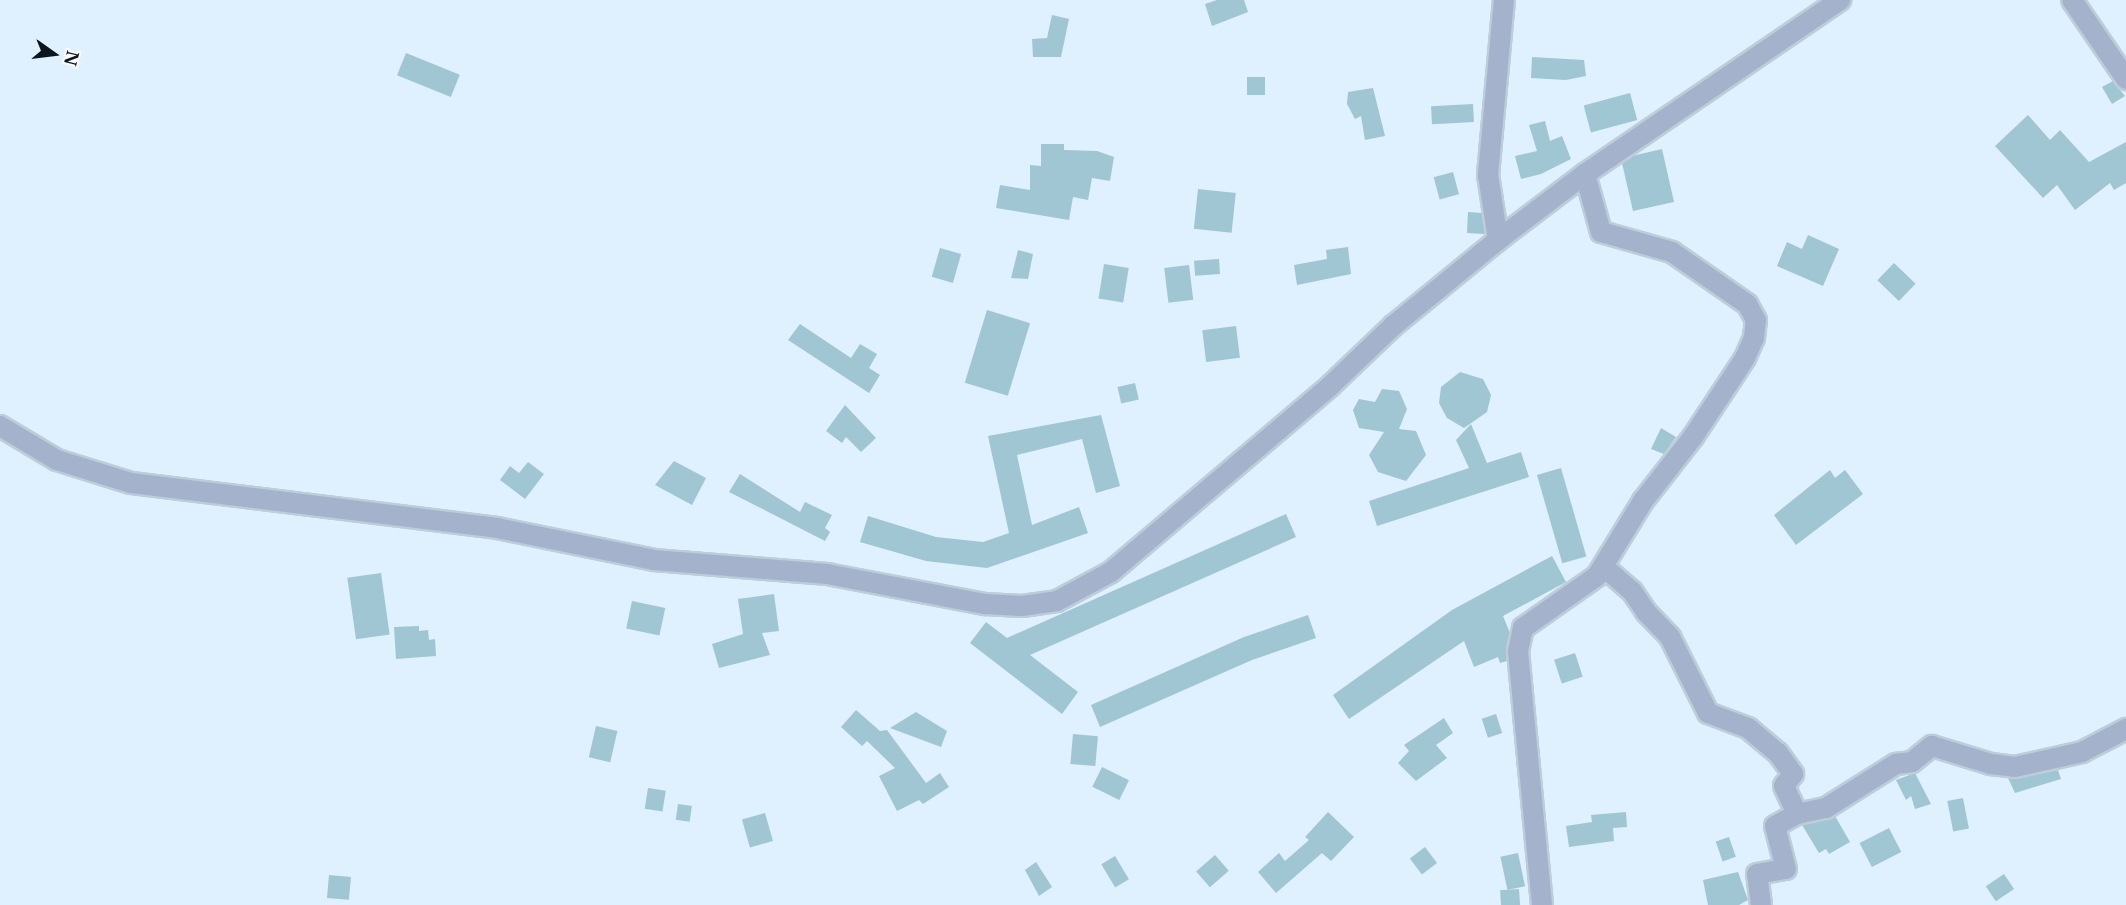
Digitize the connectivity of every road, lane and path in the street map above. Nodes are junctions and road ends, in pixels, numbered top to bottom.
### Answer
1 (1504, 0) edge
2 (1840, 0) edge
3 (2072, 0) edge
4 (2126, 79) edge
5 (1585, 174) junction
6 (1498, 240) junction
7 (0, 426) edge
8 (1604, 567) junction
9 (2126, 729) edge
10 (1797, 814) junction
11 (1542, 905) edge
12 (1761, 905) edge

1 - 6 street
2 - 5 street
3 - 4 street
5 - 6 street
5 - 8 street
6 - 7 street
8 - 10 street
8 - 11 street
9 - 10 street
10 - 12 street

